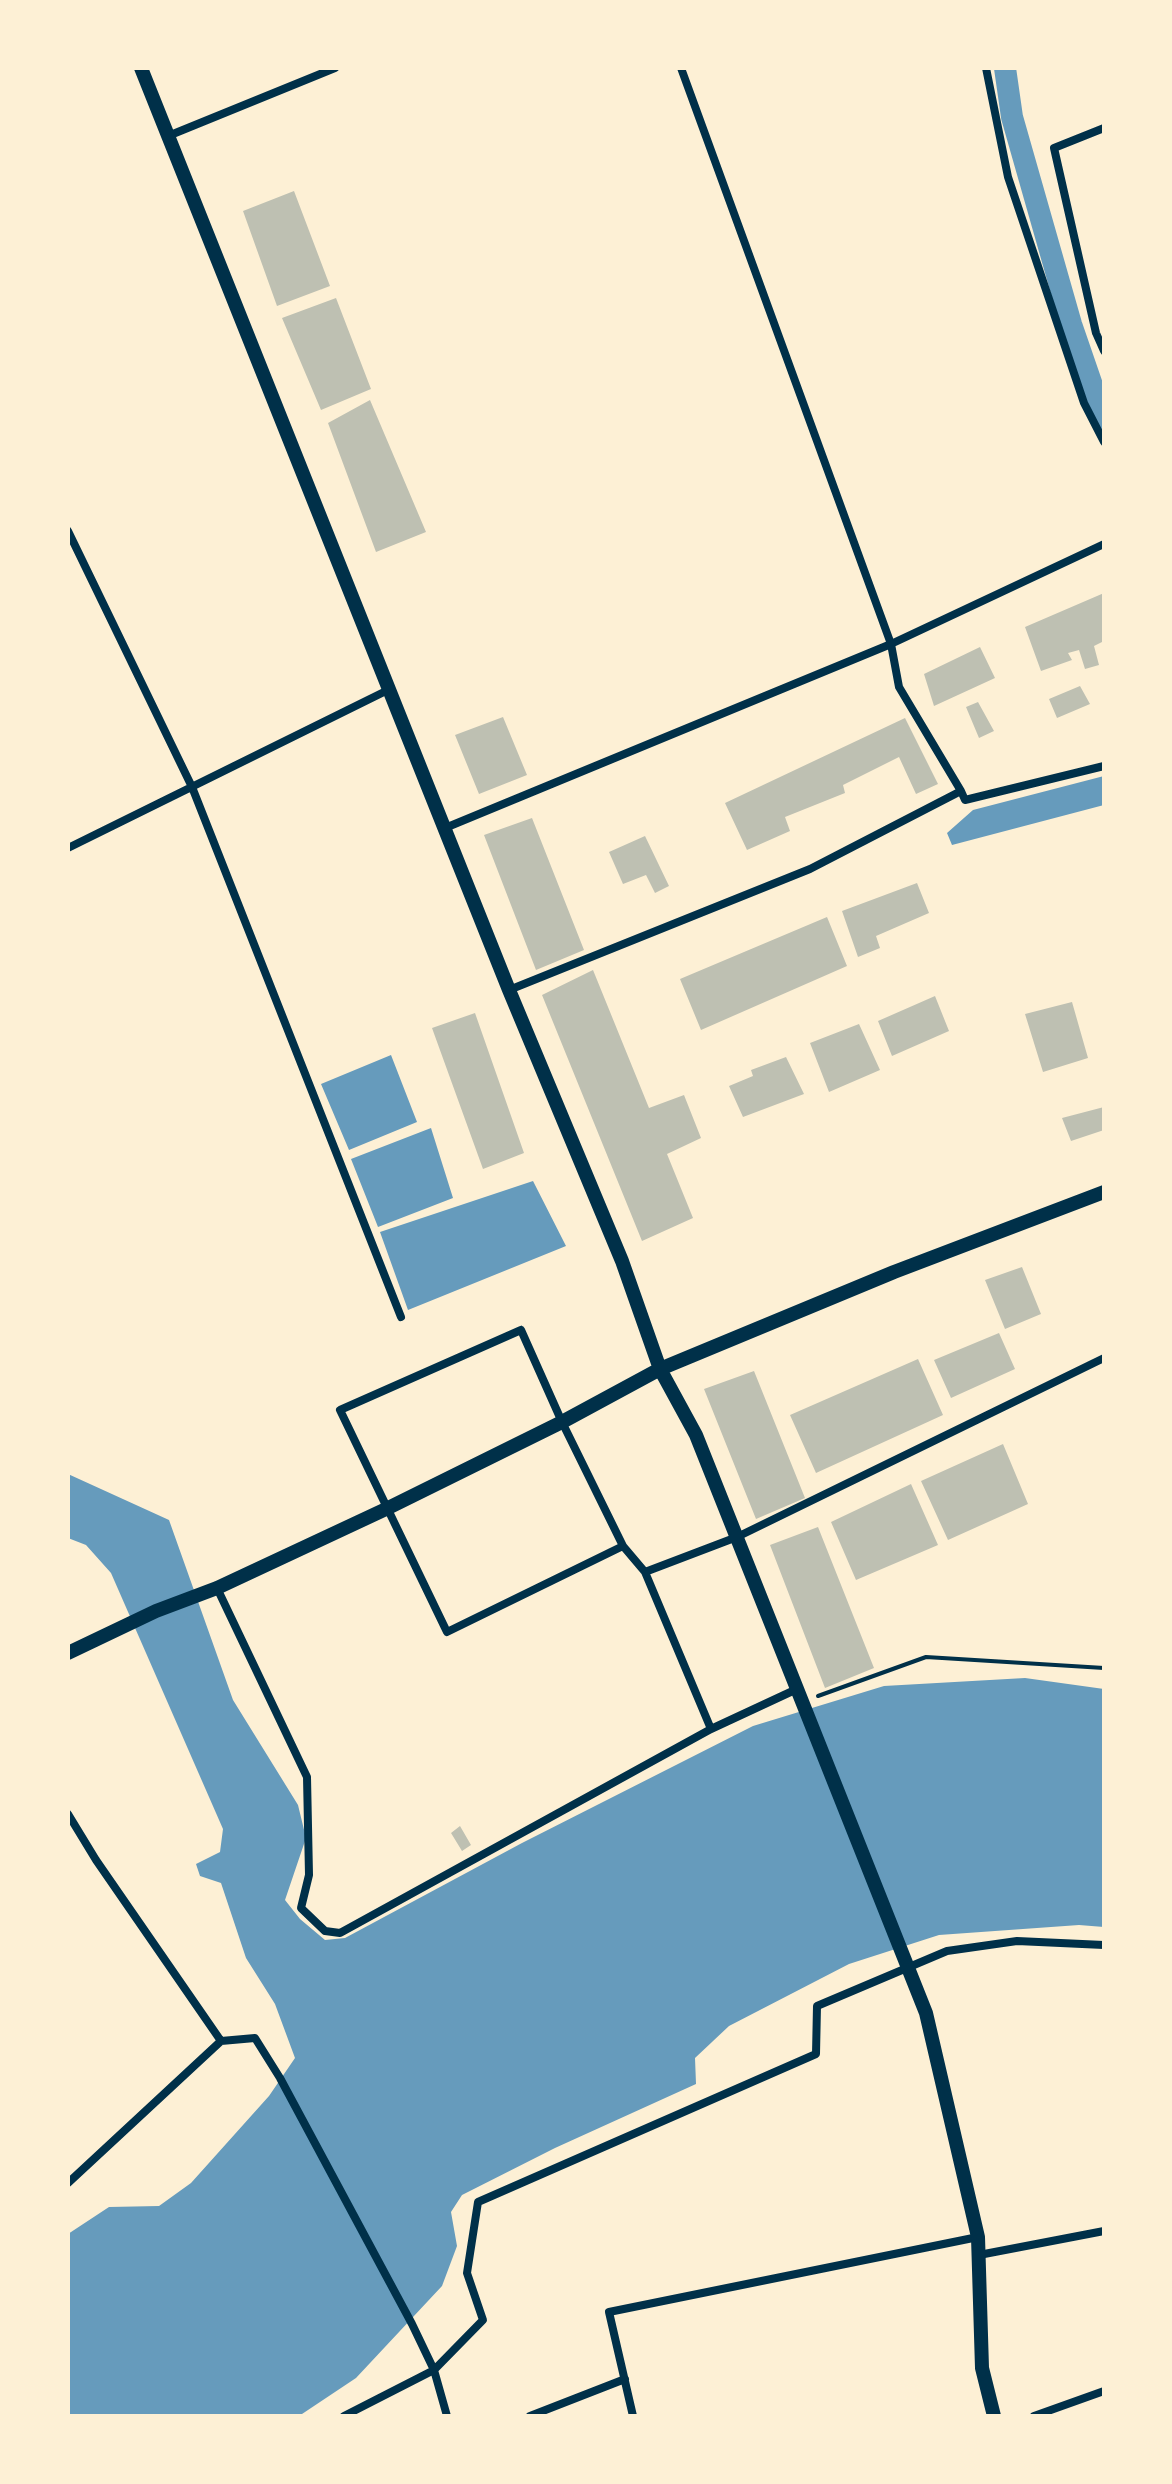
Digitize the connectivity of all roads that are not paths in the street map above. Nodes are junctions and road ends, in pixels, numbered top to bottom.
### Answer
1 (141, 68) edge
2 (335, 68) edge
3 (681, 68) edge
4 (986, 68) edge
5 (1104, 128) edge
6 (168, 136) junction
7 (1100, 331) edge
8 (1104, 351) edge
9 (1104, 442) edge
10 (68, 531) edge
11 (1104, 544) edge
12 (891, 644) junction
13 (388, 690) junction
14 (1104, 766) edge
15 (192, 787) junction
16 (961, 791) junction
17 (445, 828) junction
18 (68, 848) edge
19 (509, 990) junction
20 (1104, 1192) edge
21 (401, 1317) dead end
22 (1104, 1358) edge
23 (660, 1369) junction
24 (562, 1422) junction
25 (386, 1509) junction
26 (737, 1537) junction
27 (623, 1546) junction
28 (645, 1572) junction
29 (217, 1588) junction
30 (68, 1653) edge
31 (799, 1695) junction
32 (711, 1729) junction
33 (68, 1814) edge
34 (1104, 1945) edge
35 (908, 1968) junction
36 (221, 2041) junction
37 (68, 2183) edge
38 (1104, 2231) edge
39 (978, 2237) junction
40 (979, 2255) junction
41 (434, 2370) junction
42 (625, 2379) junction
43 (1104, 2391) edge
44 (344, 2416) edge
45 (447, 2416) edge
46 (530, 2416) edge
47 (633, 2416) edge
48 (994, 2416) edge
49 (1034, 2416) edge

1 - 6 street
2 - 6 street
3 - 12 street
4 - 9 street
5 - 7 street
6 - 13 street
7 - 8 street
10 - 15 street
11 - 12 street
12 - 16 street
12 - 17 street
13 - 15 street
13 - 17 street
14 - 16 street
15 - 18 street
15 - 21 street
16 - 19 street
17 - 19 street
19 - 23 street
20 - 23 street
22 - 26 street
23 - 24 street
23 - 26 street
24 - 25 street
24 - 25 street
24 - 27 street
25 - 27 street
25 - 29 street
26 - 28 street
26 - 31 street
27 - 28 street
28 - 32 street
29 - 30 street
29 - 32 street
31 - 32 street
31 - 35 street
33 - 36 street
34 - 35 street
35 - 39 street
35 - 41 street
36 - 37 street
36 - 41 street
38 - 40 street
39 - 40 street
39 - 42 street
40 - 48 street
41 - 44 street
41 - 45 street
42 - 46 street
42 - 47 street
43 - 49 street

